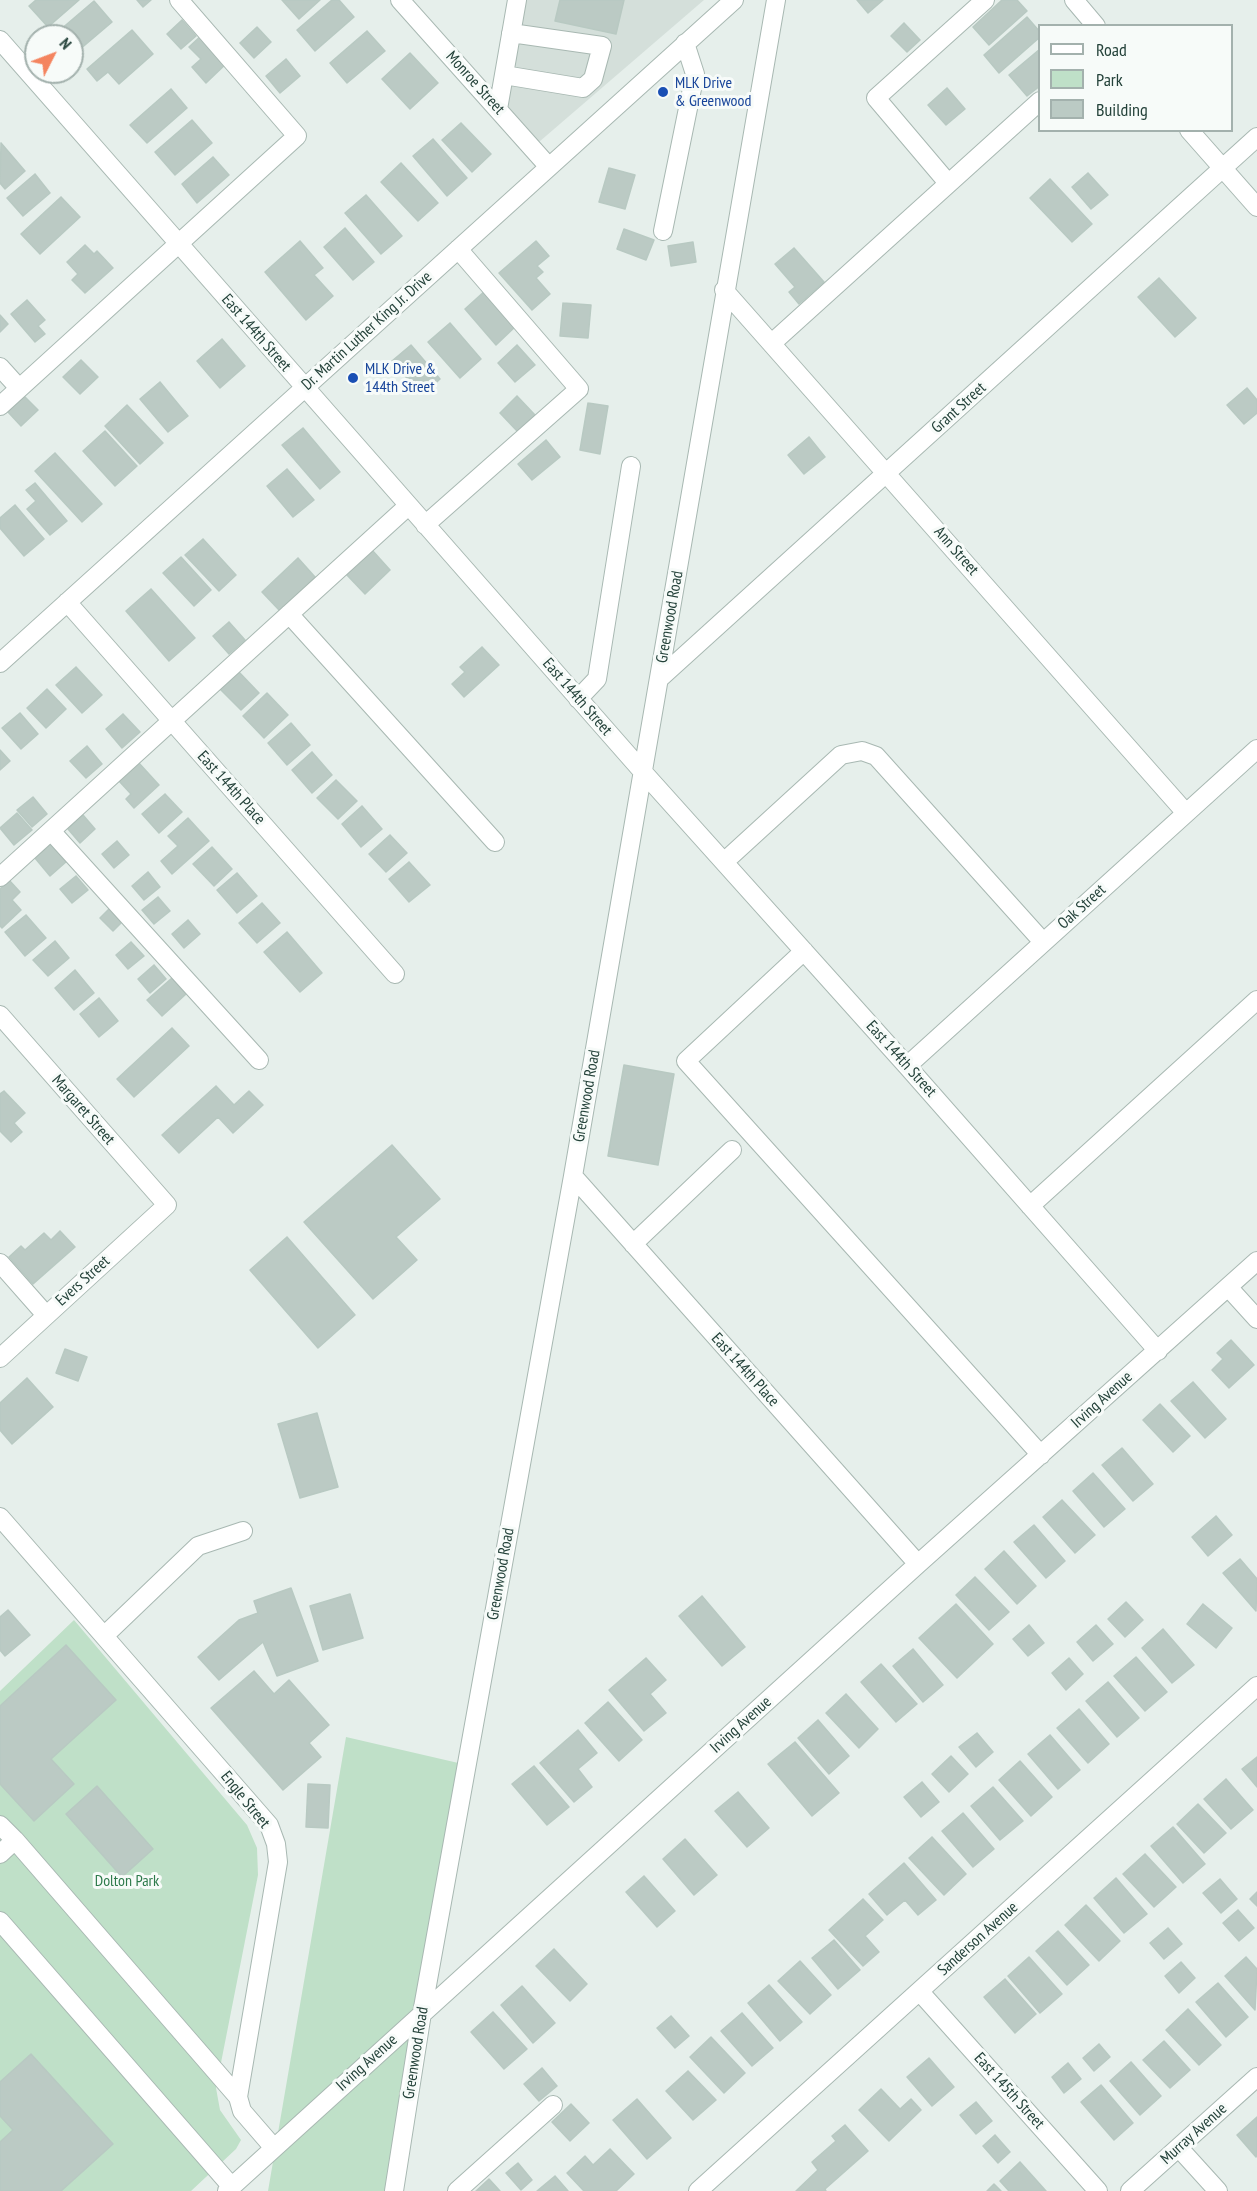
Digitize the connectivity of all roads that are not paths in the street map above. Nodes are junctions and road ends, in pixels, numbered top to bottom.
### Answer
1 (179, 0) edge
2 (400, 0) edge
3 (517, 0) edge
4 (776, 0) edge
5 (985, 0) edge
6 (1074, 0) edge
7 (728, 2) edge
8 (1094, 24) edge
9 (511, 33) junction
10 (0, 40) edge
11 (685, 44) junction
12 (504, 75) junction
13 (1038, 103) edge
14 (498, 109) junction
15 (1191, 132) edge
16 (1257, 137) edge
17 (549, 167) junction
18 (1223, 168) junction
19 (948, 183) junction
20 (1257, 207) edge
21 (663, 231) dead end
22 (178, 244) junction
23 (458, 249) junction
24 (724, 290) junction
25 (772, 343) junction
26 (0, 368) edge
27 (19, 388) junction
28 (304, 388) junction
29 (0, 406) edge
30 (631, 466) dead end
31 (887, 473) junction
32 (408, 506) junction
33 (425, 525) junction
34 (67, 602) junction
35 (290, 614) junction
36 (0, 663) edge
37 (660, 678) junction
38 (578, 699) junction
39 (171, 721) junction
40 (1257, 749) edge
41 (642, 772) junction
42 (1186, 813) junction
43 (51, 831) junction
44 (495, 842) dead end
45 (724, 862) junction
46 (0, 877) edge
47 (1043, 942) junction
48 (804, 951) junction
49 (395, 974) dead end
50 (1257, 1000) edge
51 (0, 1015) edge
52 (259, 1060) dead end
53 (907, 1066) junction
54 (732, 1150) dead end
55 (573, 1176) junction
56 (167, 1205) joint
57 (1030, 1206) junction
58 (633, 1244) junction
59 (1257, 1262) edge
60 (0, 1263) edge
61 (1228, 1287) junction
62 (46, 1315) junction
63 (1257, 1319) edge
64 (1158, 1351) junction
65 (0, 1358) edge
66 (1041, 1455) junction
67 (0, 1517) edge
68 (243, 1531) dead end
69 (918, 1564) junction
70 (104, 1636) junction
71 (1257, 1686) edge
72 (0, 1825) edge
73 (15, 1840) junction
74 (0, 1854) edge
75 (0, 1921) edge
76 (920, 1992) junction
77 (422, 2013) junction
78 (1257, 2078) edge
79 (238, 2097) junction
80 (553, 2105) dead end
81 (274, 2148) junction
82 (1179, 2148) junction
83 (229, 2189) edge
84 (394, 2191) edge
85 (457, 2191) edge
86 (698, 2191) edge
87 (1098, 2191) edge
88 (1130, 2191) edge
89 (1218, 2191) edge

1 - 22 street
2 - 14 street, Monroe Street
3 - 9 street
4 - 24 street, Greenwood Road
5 - 19 street
6 - 8 street
7 - 11 street, Dr. Martin Luther King Jr. Drive
9 - 12 street
9 - 12 street
10 - 22 street, East 144th Street
11 - 17 street, Dr. Martin Luther King Jr. Drive
11 - 21 street
12 - 14 street
13 - 19 street
14 - 17 street, Monroe Street
15 - 18 street
16 - 18 street, Grant Street
17 - 23 street, Dr. Martin Luther King Jr. Drive
18 - 20 street
18 - 31 street, Grant Street
19 - 25 street
22 - 27 street
22 - 28 street, East 144th Street
23 - 28 street, Dr. Martin Luther King Jr. Drive
23 - 33 street
24 - 25 street, Ann Street
24 - 37 street, Greenwood Road
25 - 31 street, Ann Street
26 - 27 street
27 - 29 street
28 - 32 street, East 144th Street
28 - 34 street, Dr. Martin Luther King Jr. Drive
30 - 38 street
31 - 37 street, Grant Street
31 - 42 street, Ann Street
32 - 33 street, East 144th Street
32 - 35 street
33 - 38 street, East 144th Street
34 - 36 street, Dr. Martin Luther King Jr. Drive
34 - 39 street, East 144th Place
35 - 39 street
35 - 44 street
37 - 41 street, Greenwood Road
38 - 41 street, East 144th Street
39 - 43 street
39 - 49 street, East 144th Place
40 - 42 street, Oak Street
41 - 45 street, East 144th Street
41 - 55 street, Greenwood Road
42 - 47 street, Oak Street
43 - 46 street
43 - 52 street
45 - 47 street
45 - 48 street, East 144th Street
47 - 53 street, Oak Street
48 - 53 street, East 144th Street
48 - 66 street
50 - 57 street
51 - 56 street, Margaret Street
53 - 57 street, East 144th Street
54 - 58 street
55 - 58 street, East 144th Place
55 - 77 street, Greenwood Road
56 - 62 street, Evers Street
57 - 64 street, East 144th Street
58 - 69 street, East 144th Place
59 - 61 street, Irving Avenue
60 - 62 street
61 - 63 street
61 - 64 street, Irving Avenue
62 - 65 street, Evers Street
64 - 66 street, Irving Avenue
66 - 69 street, Irving Avenue
67 - 70 street, Engle Street
68 - 70 street
69 - 77 street, Irving Avenue
70 - 79 street, Engle Street
71 - 76 street, Sanderson Avenue
72 - 73 street
73 - 74 street
73 - 79 street
75 - 83 street
76 - 86 street, Sanderson Avenue
76 - 87 street, East 145th Street
77 - 81 street, Irving Avenue
77 - 84 street, Greenwood Road
78 - 82 street, Murray Avenue
79 - 81 street
80 - 85 street
81 - 83 street, Irving Avenue
82 - 88 street, Murray Avenue
82 - 89 street

